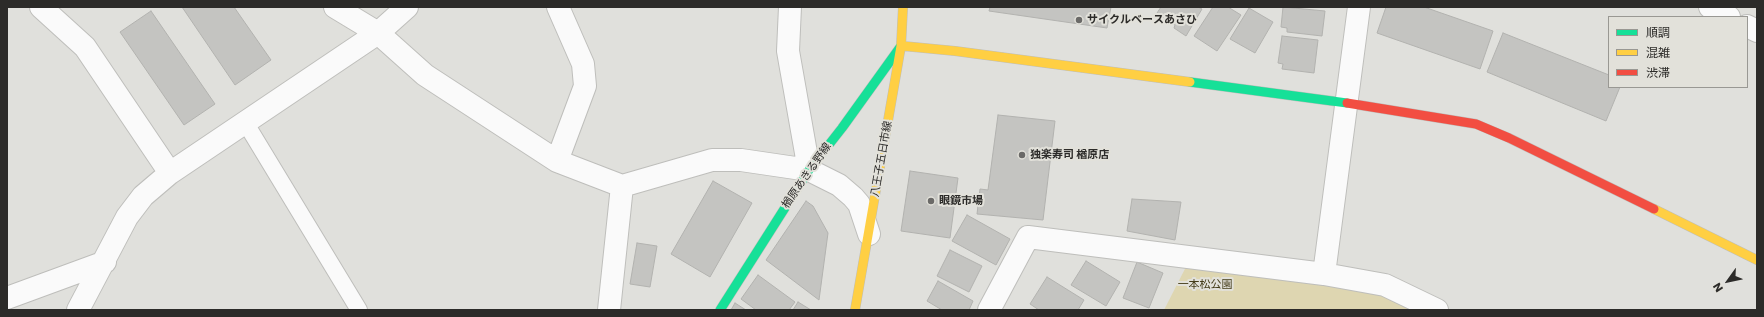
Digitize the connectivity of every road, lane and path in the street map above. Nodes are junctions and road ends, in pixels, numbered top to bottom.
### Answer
1 (41, 7) edge
2 (335, 7) edge
3 (407, 7) edge
4 (558, 7) edge
5 (790, 7) edge
6 (903, 7) edge
7 (1359, 7) edge
8 (1710, 7) edge
9 (1727, 16) edge
10 (1748, 26) edge
11 (1757, 31) edge
12 (378, 33) junction
13 (902, 46) junction
14 (1347, 103) junction
15 (245, 122) junction
16 (557, 161) junction
17 (809, 170) junction
18 (170, 173) junction
19 (622, 186) junction
20 (869, 234) junction
21 (1757, 260) edge
22 (105, 262) junction
23 (1324, 274) junction
24 (7, 298) edge
25 (78, 310) edge
26 (359, 310) edge
27 (609, 310) edge
28 (720, 310) edge
29 (855, 310) edge
30 (989, 310) edge
31 (1437, 310) edge

1 - 18 street
2 - 12 street
3 - 12 street
4 - 16 street
5 - 17 street
6 - 13 street, 八王子五日市線
7 - 14 street
8 - 9 street
10 - 11 street
12 - 15 street
12 - 16 street
13 - 14 street
13 - 17 street, 楢原あきる野線
13 - 20 street, 八王子五日市線
14 - 21 street
14 - 23 street
15 - 18 street
15 - 26 lane
16 - 19 street
17 - 19 street
17 - 20 street
17 - 28 street, 楢原あきる野線
18 - 22 street
19 - 27 street
20 - 29 street, 八王子五日市線
22 - 24 street
22 - 25 street
23 - 30 street
23 - 31 street

